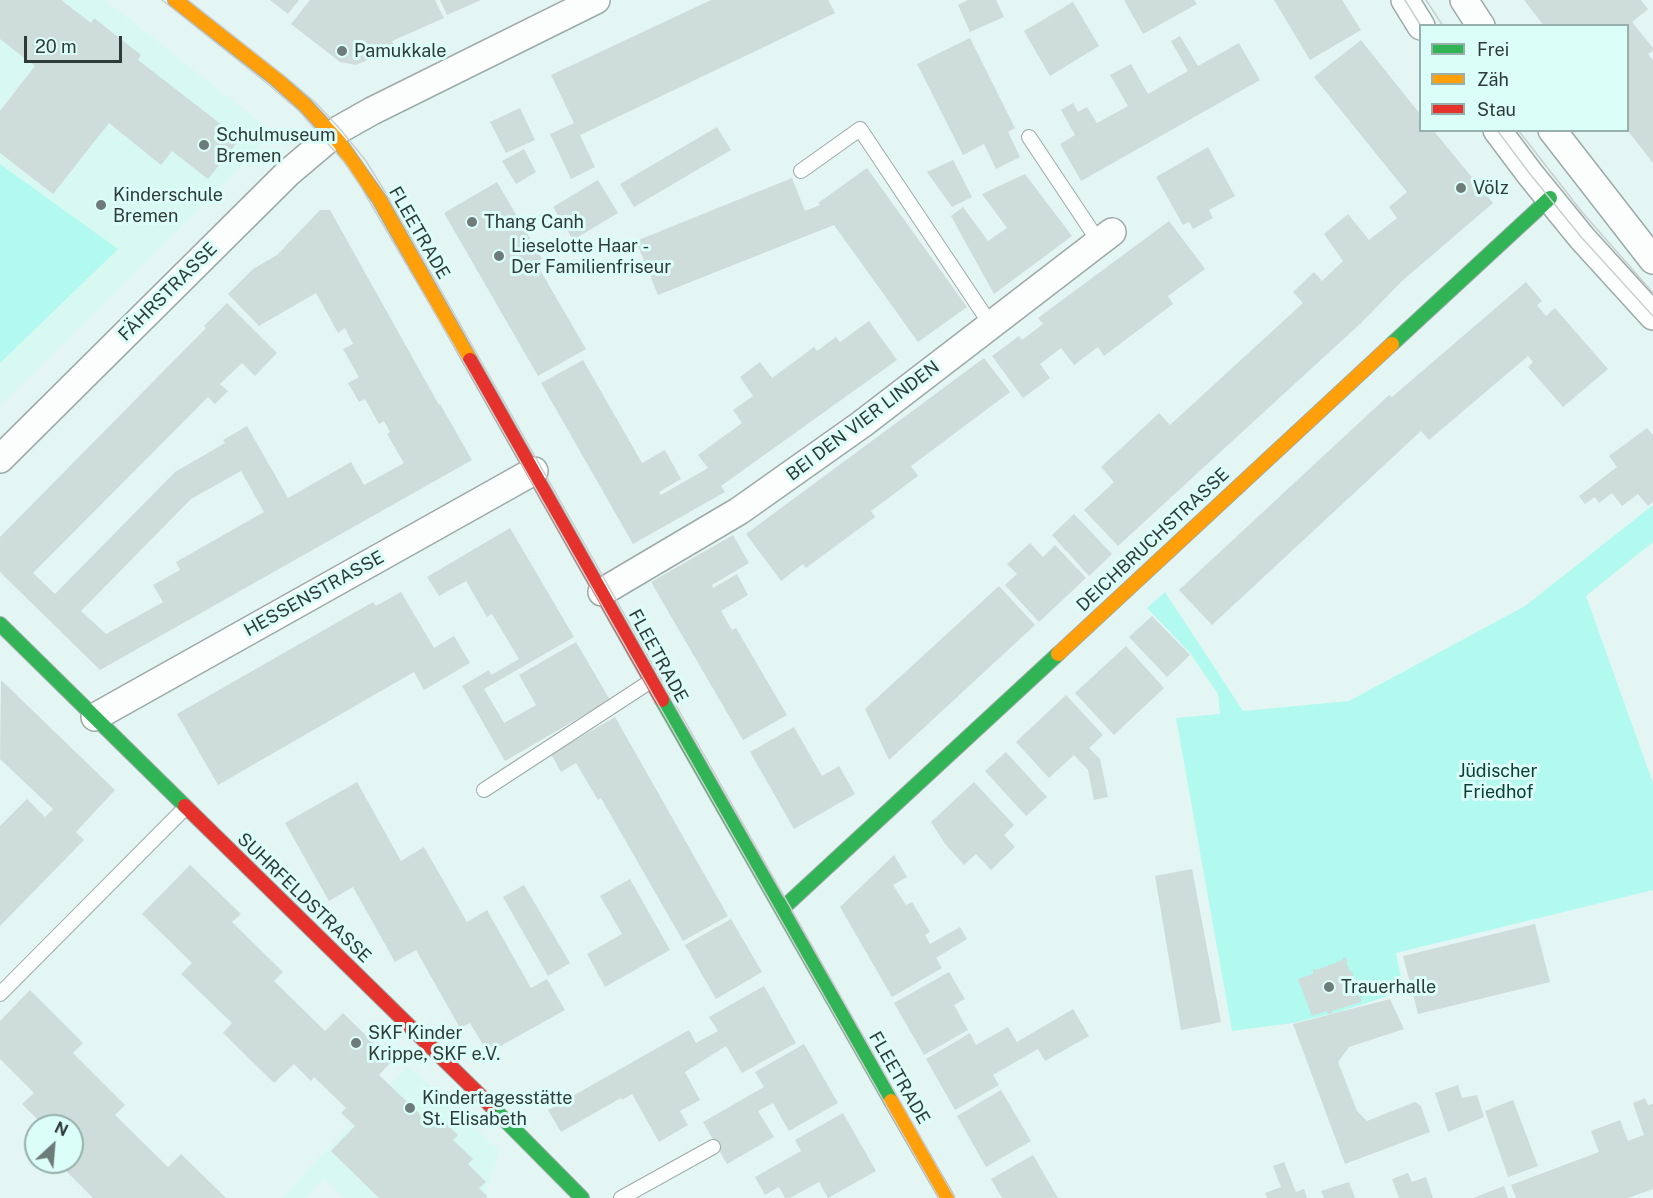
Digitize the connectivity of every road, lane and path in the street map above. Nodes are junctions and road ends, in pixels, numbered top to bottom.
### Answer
1 (175, 0) edge
2 (596, 0) edge
3 (1405, 0) edge
4 (1464, 0) edge
5 (1421, 24) edge
6 (1480, 24) edge
7 (1499, 132) edge
8 (1554, 132) edge
9 (333, 135) junction
10 (1029, 138) dead end
11 (801, 171) dead end
12 (1550, 198) junction
13 (1105, 237) joint
14 (1653, 260) edge
15 (1653, 316) edge
16 (990, 325) junction
17 (0, 459) edge
18 (534, 471) junction
19 (602, 592) junction
20 (0, 624) edge
21 (651, 681) junction
22 (95, 717) junction
23 (484, 790) dead end
24 (186, 807) junction
25 (782, 909) junction
26 (0, 994) edge
27 (713, 1147) dead end
28 (582, 1198) edge
29 (621, 1198) edge
30 (947, 1198) edge

1 - 9 street, FLEETRADE
2 - 9 street, FÄHRSTRASSE
3 - 5 street
4 - 6 street
7 - 12 street
8 - 14 street
9 - 17 street, FÄHRSTRASSE
9 - 18 street, FLEETRADE
10 - 13 lane
11 - 16 lane
12 - 15 street
12 - 25 street, DEICHBRUCHSTRASSE
13 - 16 street, BEI DEN VIER LINDEN
16 - 19 street, BEI DEN VIER LINDEN
18 - 19 street, FLEETRADE
18 - 22 street, HESSENSTRASSE
19 - 21 street, FLEETRADE
20 - 22 street, SUHRFELDSTRASSE
21 - 23 lane
21 - 25 street, FLEETRADE
22 - 24 street, SUHRFELDSTRASSE
24 - 26 lane
24 - 28 street, SUHRFELDSTRASSE
25 - 30 street, FLEETRADE
27 - 29 lane

